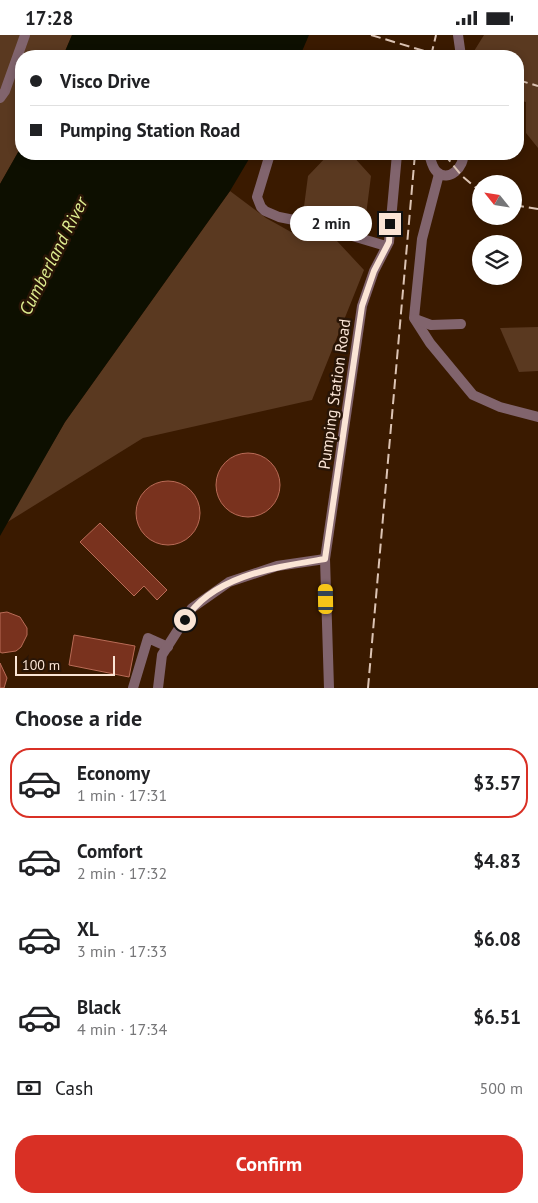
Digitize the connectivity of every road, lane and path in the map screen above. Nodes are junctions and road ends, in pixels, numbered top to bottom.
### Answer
1 (25, 35) edge
2 (458, 35) edge
3 (19, 50) edge
4 (459, 50) edge
5 (15, 62) edge
6 (0, 98) edge
7 (268, 160) edge
8 (396, 160) edge
9 (431, 160) edge
10 (462, 160) edge
11 (439, 174) junction
12 (386, 246) junction
13 (414, 318) junction
14 (461, 324) dead end
15 (538, 417) edge
16 (325, 559) junction
17 (168, 647) junction
18 (133, 688) edge
19 (158, 688) edge
20 (328, 688) edge

1 - 3 street
2 - 4 street
5 - 6 street
7 - 12 street
8 - 12 street, Pumping Station Road
9 - 11 street
10 - 11 street
11 - 13 street
12 - 16 street, Pumping Station Road
13 - 14 street
13 - 15 street
16 - 17 street
16 - 20 street, Pumping Station Road
17 - 18 street
17 - 19 street

